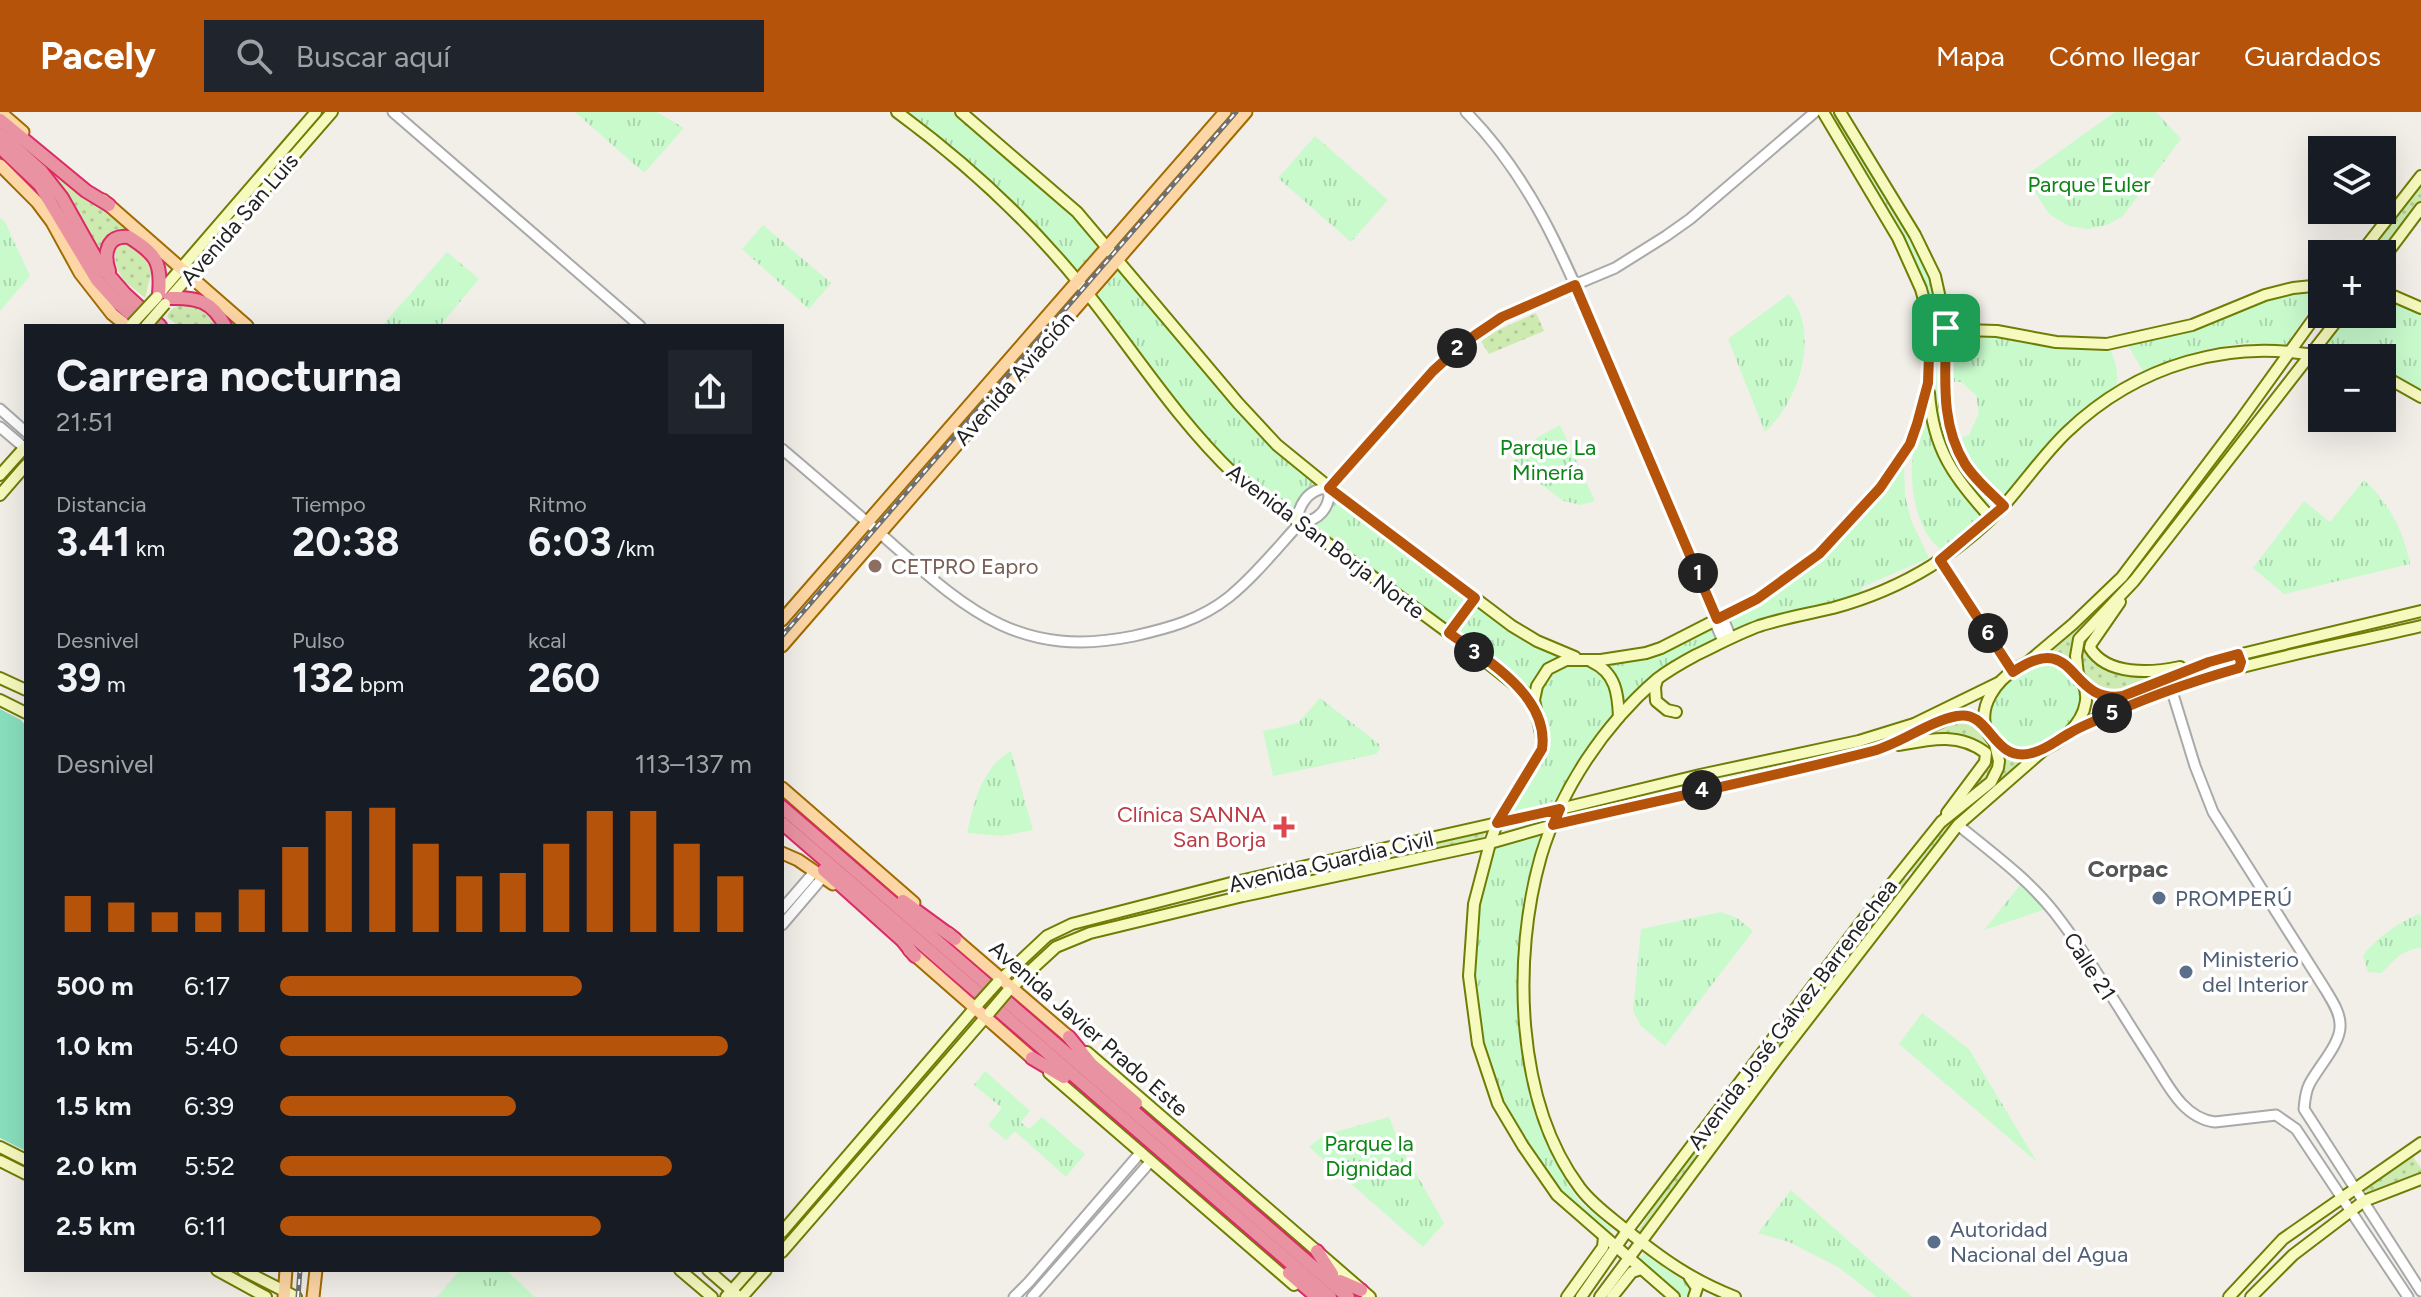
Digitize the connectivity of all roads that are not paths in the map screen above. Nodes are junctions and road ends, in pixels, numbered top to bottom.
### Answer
1 (0, 112) edge
2 (316, 112) edge
3 (332, 112) edge
4 (393, 112) edge
5 (897, 112) edge
6 (961, 112) edge
7 (1225, 112) edge
8 (1246, 112) edge
9 (1466, 112) edge
10 (1815, 112) edge
11 (1823, 112) edge
12 (1840, 112) edge
13 (0, 120) edge
14 (0, 134) edge
15 (0, 147) edge
16 (0, 156) edge
17 (0, 165) edge
18 (2421, 176) edge
19 (109, 205) junction
20 (2421, 208) edge
21 (62, 221) junction
22 (2371, 240) edge
23 (2396, 241) edge
24 (1108, 247) junction
25 (1118, 258) junction
26 (186, 272) junction
27 (111, 278) junction
28 (1078, 281) junction
29 (1575, 285) junction
30 (2308, 286) edge
31 (1087, 293) junction
32 (2396, 297) edge
33 (163, 298) junction
34 (2421, 308) edge
35 (132, 324) edge
36 (134, 324) edge
37 (138, 324) edge
38 (158, 324) edge
39 (224, 324) edge
40 (245, 324) edge
41 (638, 324) edge
42 (2308, 327) edge
43 (1946, 328) junction
44 (2331, 328) edge
45 (1930, 329) junction
46 (2319, 344) edge
47 (2291, 351) junction
48 (2308, 354) edge
49 (2308, 358) edge
50 (1928, 383) junction
51 (2396, 383) edge
52 (2421, 397) edge
53 (0, 409) edge
54 (0, 427) edge
55 (24, 430) edge
56 (24, 446) edge
57 (24, 448) edge
58 (784, 451) edge
59 (24, 467) edge
60 (0, 475) edge
61 (1329, 488) junction
62 (0, 495) edge
63 (2004, 506) junction
64 (1991, 518) junction
65 (868, 523) junction
66 (1300, 523) junction
67 (880, 533) junction
68 (1940, 560) junction
69 (2134, 581) junction
70 (1475, 598) junction
71 (2421, 611) edge
72 (784, 618) edge
73 (1717, 619) junction
74 (2421, 626) edge
75 (1449, 633) junction
76 (1727, 639) junction
77 (784, 644) edge
78 (2252, 651) junction
79 (2235, 655) junction
80 (1584, 659) junction
81 (2028, 662) junction
82 (2209, 662) junction
83 (2255, 664) junction
84 (2239, 668) junction
85 (2013, 672) junction
86 (0, 678) edge
87 (1657, 679) junction
88 (2080, 679) junction
89 (1998, 683) junction
90 (2171, 688) junction
91 (24, 689) edge
92 (0, 700) edge
93 (24, 712) edge
94 (1676, 712) dead end
95 (1536, 713) junction
96 (1619, 717) junction
97 (1990, 735) junction
98 (2064, 736) junction
99 (1878, 750) junction
100 (2042, 752) junction
101 (784, 790) edge
102 (784, 809) edge
103 (1560, 809) junction
104 (798, 821) junction
105 (1941, 822) junction
106 (1497, 823) junction
107 (784, 825) edge
108 (784, 825) edge
109 (1553, 825) junction
110 (1958, 825) junction
111 (1490, 843) junction
112 (784, 854) edge
113 (1902, 870) junction
114 (819, 874) junction
115 (1914, 880) junction
116 (784, 907) edge
117 (1135, 908) junction
118 (784, 922) edge
119 (1138, 922) junction
120 (955, 939) junction
121 (1844, 945) junction
122 (915, 956) junction
123 (1857, 957) junction
124 (1829, 966) junction
125 (1841, 978) junction
126 (998, 981) junction
127 (1009, 990) junction
128 (977, 1006) junction
129 (988, 1015) junction
130 (1069, 1037) junction
131 (1032, 1058) junction
132 (2315, 1130) junction
133 (2304, 1138) junction
134 (2421, 1143) edge
135 (0, 1147) edge
136 (1141, 1152) junction
137 (22, 1158) edge
138 (0, 1161) edge
139 (1151, 1161) junction
140 (12, 1167) junction
141 (1183, 1172) junction
142 (24, 1173) edge
143 (2421, 1179) edge
144 (1217, 1184) junction
145 (2356, 1189) junction
146 (2343, 1197) junction
147 (2364, 1201) junction
148 (2352, 1211) junction
149 (1255, 1217) junction
150 (1238, 1218) junction
151 (1614, 1220) junction
152 (784, 1230) edge
153 (1627, 1231) junction
154 (1603, 1236) junction
155 (1641, 1243) junction
156 (1616, 1247) junction
157 (784, 1250) edge
158 (1317, 1251) junction
159 (1629, 1258) junction
160 (1641, 1269) junction
161 (221, 1272) edge
162 (247, 1272) edge
163 (286, 1272) edge
164 (316, 1272) edge
165 (682, 1272) edge
166 (710, 1272) edge
167 (749, 1272) edge
168 (764, 1272) edge
169 (1596, 1275) junction
170 (1689, 1275) junction
171 (1336, 1278) junction
172 (1611, 1281) junction
173 (2419, 1287) edge
174 (2406, 1294) edge
175 (288, 1295) edge
176 (735, 1295) edge
177 (1363, 1295) edge
178 (1573, 1295) edge
179 (266, 1297) edge
180 (313, 1297) edge
181 (712, 1297) edge
182 (1014, 1297) edge
183 (1032, 1297) edge
184 (1309, 1297) edge
185 (1317, 1297) edge
186 (1330, 1297) edge
187 (1348, 1297) edge
188 (1600, 1297) edge
189 (1612, 1297) edge
190 (1674, 1297) edge
191 (1694, 1297) edge
192 (1735, 1297) edge
193 (2229, 1297) edge
194 (2251, 1297) edge

1 - 19 main road
2 - 26 main road, Avenida San Luis
3 - 26 main road, Avenida San Luis
4 - 41 street
5 - 28 main road, Avenida San Borja Norte
6 - 24 main road, Avenida San Borja Norte
7 - 24 main road, Avenida Aviación
8 - 25 main road, Avenida Aviación
9 - 29 street
10 - 29 street
11 - 45 main road
12 - 43 main road
13 - 19 highway
14 - 27 highway
15 - 21 highway
16 - 21 highway
17 - 35 main road
18 - 22 main road
19 - 26 main road
20 - 23 main road
21 - 36 highway
24 - 25 main road, Avenida San Borja Norte
24 - 28 main road, Avenida Aviación
25 - 31 main road, Avenida Aviación
25 - 61 main road, Avenida San Borja Norte
26 - 33 main road, Avenida San Luis
26 - 40 main road
27 - 33 highway
27 - 38 highway
28 - 31 main road, Avenida San Borja Norte
28 - 65 main road, Avenida Aviación
29 - 61 street
29 - 73 street
30 - 43 main road
31 - 66 main road, Avenida San Borja Norte
31 - 67 main road, Avenida Aviación
32 - 34 main road
33 - 37 main road, Avenida San Luis, bridge
33 - 39 highway
42 - 47 main road
43 - 45 main road
43 - 63 main road
44 - 46 main road
45 - 50 main road
47 - 48 main road
47 - 63 main road
47 - 81 main road
49 - 69 main road
50 - 64 main road
50 - 73 main road, Avenida San Borja Norte
51 - 52 main road
53 - 55 street
54 - 56 street
57 - 60 main road
58 - 65 street
59 - 62 main road
61 - 66 street
61 - 66 street
61 - 70 main road, Avenida San Borja Norte
63 - 64 main road
64 - 68 main road
65 - 67 street
65 - 72 main road, Avenida Aviación
66 - 67 street
66 - 75 main road, Avenida San Borja Norte
67 - 77 main road, Avenida Aviación
68 - 76 main road
68 - 85 street
69 - 82 main road
69 - 88 main road
70 - 75 main road
70 - 80 main road, Avenida San Borja Norte
71 - 78 main road
73 - 76 street
73 - 80 main road, Avenida San Borja Norte
74 - 83 main road
75 - 95 main road, Avenida San Borja Norte
76 - 87 main road
78 - 79 main road
78 - 83 main road
79 - 82 main road
79 - 84 main road
80 - 95 main road
80 - 96 main road
81 - 85 main road
81 - 88 main road
82 - 88 main road
83 - 84 main road
84 - 90 main road
85 - 89 main road
86 - 91 main road
87 - 94 main road
87 - 96 main road
88 - 98 main road
89 - 97 main road
89 - 103 main road, Avenida Guardia Civil
90 - 98 main road
90 - 132 street
92 - 93 main road
95 - 106 main road
96 - 103 main road
97 - 99 main road, Avenida Guardia Civil
97 - 100 main road
97 - 105 main road, Avenida José Gálvez Barrenechea
98 - 100 main road
99 - 105 main road
99 - 109 main road, Avenida Guardia Civil
100 - 110 main road, Avenida José Gálvez Barrenechea
101 - 120 main road, Avenida Javier Prado Este
102 - 104 highway, Avenida Javier Prado Este
103 - 106 main road, Avenida Guardia Civil
103 - 109 main road
104 - 120 highway
104 - 144 highway, Avenida Javier Prado Este
105 - 113 main road, Avenida José Gálvez Barrenechea
106 - 111 main road
106 - 117 main road, Avenida Guardia Civil
107 - 122 highway
108 - 141 highway
109 - 111 main road, Avenida Guardia Civil
109 - 151 main road
110 - 115 main road, Avenida José Gálvez Barrenechea
110 - 133 street, Calle 21
111 - 119 main road, Avenida Guardia Civil
111 - 154 main road
112 - 114 main road
113 - 115 main road
113 - 121 main road, Avenida José Gálvez Barrenechea
114 - 116 street
114 - 118 street
114 - 122 main road
115 - 123 main road, Avenida José Gálvez Barrenechea
117 - 119 main road
117 - 126 main road, Avenida Guardia Civil
119 - 127 main road, Avenida Guardia Civil
120 - 126 main road, Avenida Javier Prado Este
121 - 123 main road
121 - 124 main road, Avenida José Gálvez Barrenechea
122 - 128 main road
123 - 125 main road, Avenida José Gálvez Barrenechea
124 - 125 main road
124 - 153 main road, Avenida José Gálvez Barrenechea
125 - 155 main road, Avenida José Gálvez Barrenechea
126 - 127 main road, Avenida Javier Prado Este
126 - 128 main road, Avenida Guardia Civil, bridge
127 - 129 main road, Avenida Guardia Civil, bridge
127 - 130 main road, Avenida Javier Prado Este
128 - 129 main road
128 - 152 main road, Avenida Guardia Civil
129 - 131 main road
129 - 157 main road, Avenida Guardia Civil
130 - 144 highway
130 - 158 main road, Avenida Javier Prado Este
131 - 136 main road
131 - 141 highway
132 - 133 street
132 - 145 street
133 - 146 street
134 - 145 main road
135 - 137 main road
136 - 139 main road
136 - 182 street
137 - 140 main road
138 - 140 main road
139 - 183 street
139 - 184 main road
140 - 142 main road
141 - 150 highway
143 - 147 main road
144 - 149 highway, Avenida Javier Prado Este
145 - 146 main road
145 - 147 street
146 - 148 street
146 - 193 main road
147 - 148 main road
147 - 173 street
148 - 174 street
148 - 194 main road
149 - 171 highway
149 - 187 highway, Avenida Javier Prado Este
150 - 185 highway
150 - 186 highway
151 - 153 main road
151 - 154 main road
153 - 155 main road
153 - 156 main road, Avenida José Gálvez Barrenechea
154 - 156 main road
154 - 178 main road
155 - 159 main road, Avenida José Gálvez Barrenechea
155 - 170 main road
156 - 159 main road
156 - 169 main road, Avenida José Gálvez Barrenechea
158 - 171 highway
158 - 177 main road, Avenida Javier Prado Este
159 - 160 main road
159 - 172 main road, Avenida José Gálvez Barrenechea
160 - 189 main road
160 - 190 main road
161 - 179 main road
162 - 175 main road
163 - 175 main road
164 - 180 main road
165 - 181 main road
166 - 176 main road
167 - 176 main road
168 - 176 main road
169 - 172 main road
169 - 178 main road
170 - 191 main road
170 - 192 main road
171 - 177 highway
172 - 188 main road, Avenida José Gálvez Barrenechea
173 - 174 street

